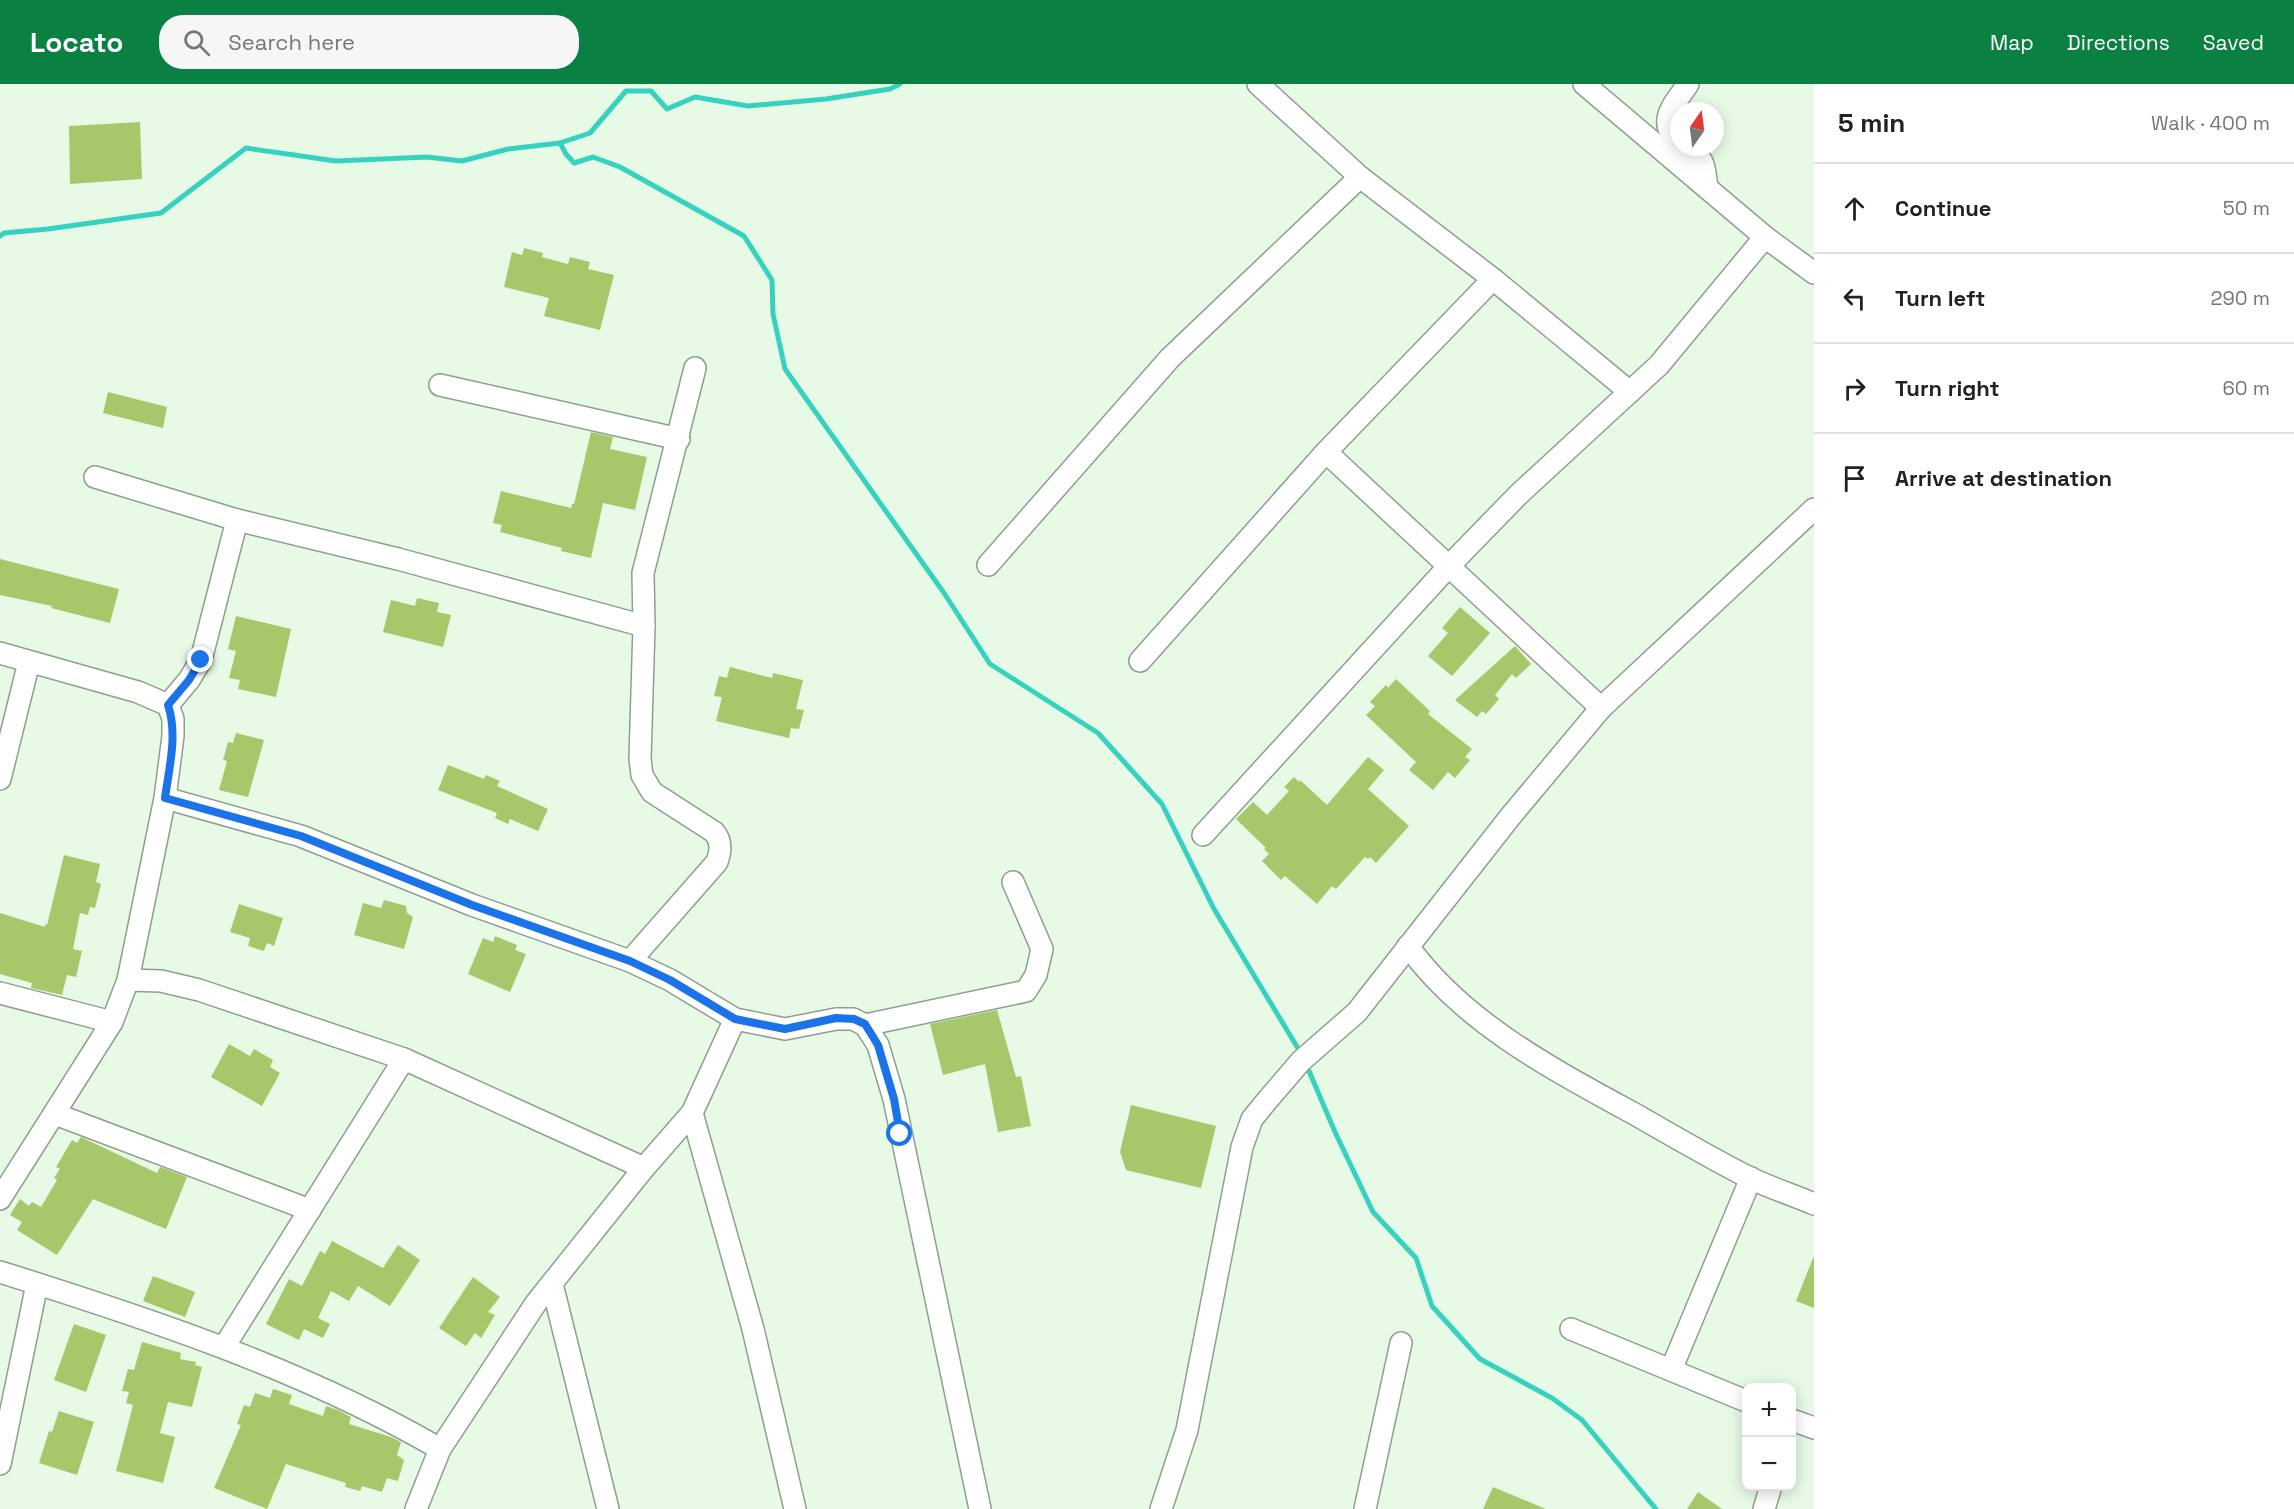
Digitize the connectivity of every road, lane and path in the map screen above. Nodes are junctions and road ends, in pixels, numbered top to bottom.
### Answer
1 (1258, 84) edge
2 (1584, 84) edge
3 (1688, 84) edge
4 (1675, 102) edge
5 (1670, 109) edge
6 (1670, 132) edge
7 (1700, 156) edge
8 (1360, 177) junction
9 (1707, 188) junction
10 (1765, 237) junction
11 (1814, 273) edge
12 (1493, 279) junction
13 (695, 368) dead end
14 (440, 385) dead end
15 (1630, 392) junction
16 (679, 439) junction
17 (1326, 452) junction
18 (95, 477) dead end
19 (1814, 509) edge
20 (237, 520) junction
21 (988, 565) dead end
22 (1449, 566) junction
23 (645, 626) junction
24 (0, 653) edge
25 (1140, 661) dead end
26 (29, 662) junction
27 (168, 705) junction
28 (1601, 708) junction
29 (0, 779) edge
30 (165, 798) junction
31 (1203, 835) dead end
32 (1013, 882) dead end
33 (1408, 946) junction
34 (630, 961) junction
35 (128, 980) junction
36 (0, 993) edge
37 (735, 1019) junction
38 (112, 1022) junction
39 (865, 1024) junction
40 (404, 1059) junction
41 (692, 1113) junction
42 (55, 1114) junction
43 (644, 1168) junction
44 (1751, 1178) junction
45 (0, 1199) edge
46 (1814, 1204) edge
47 (310, 1210) junction
48 (0, 1272) edge
49 (37, 1284) junction
50 (552, 1284) junction
51 (1571, 1329) dead end
52 (1401, 1343) dead end
53 (224, 1347) junction
54 (1671, 1370) junction
55 (1742, 1399) edge
56 (1796, 1421) edge
57 (1814, 1428) edge
58 (440, 1449) junction
59 (0, 1464) edge
60 (1769, 1491) edge
61 (416, 1509) edge
62 (608, 1509) edge
63 (795, 1509) edge
64 (980, 1509) edge
65 (1161, 1509) edge
66 (1365, 1509) edge
67 (1764, 1509) edge

1 - 8 street
2 - 9 street
3 - 4 street
5 - 6 street
7 - 9 street
8 - 12 street
8 - 21 street
9 - 10 street
10 - 11 street
10 - 15 street
12 - 15 street
12 - 17 street
13 - 16 street
14 - 16 street
15 - 22 street
16 - 23 street
17 - 22 street
17 - 25 street
18 - 20 street
19 - 28 street
20 - 23 street
20 - 27 street
22 - 28 street
22 - 31 street
23 - 34 street
24 - 26 street
26 - 27 street
26 - 29 street
27 - 30 street
28 - 33 street
30 - 34 street
30 - 35 street
32 - 39 street
33 - 44 street
33 - 65 street
34 - 37 street
35 - 38 street
35 - 40 street
36 - 38 street
37 - 39 street
37 - 41 street
38 - 42 street
39 - 64 street
40 - 43 street
40 - 47 street
41 - 43 street
41 - 63 street
42 - 45 street
42 - 47 street
43 - 50 street
44 - 46 street
44 - 54 street
47 - 53 street
48 - 49 street
49 - 53 street
49 - 59 street
50 - 58 street
50 - 62 street
51 - 54 street
52 - 66 street
53 - 58 street
54 - 55 street
56 - 57 street
58 - 61 street
60 - 67 street

